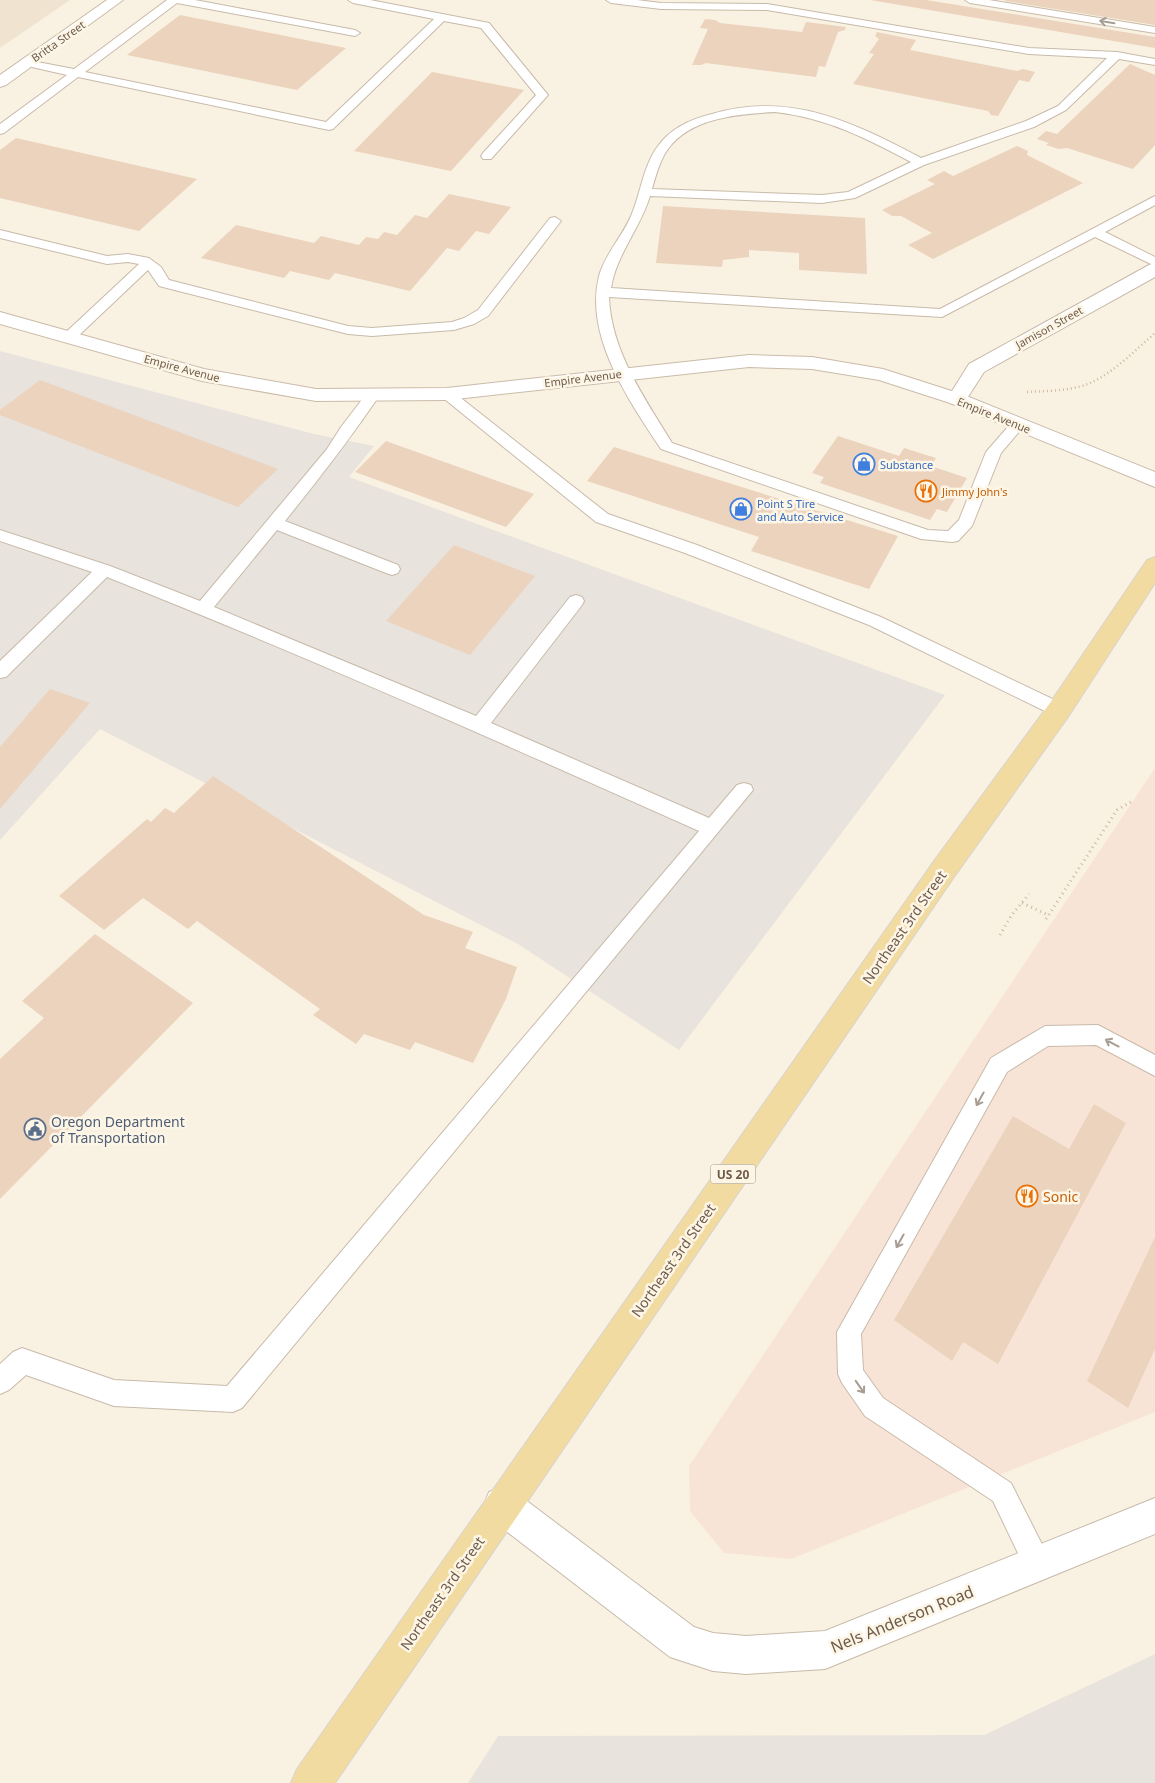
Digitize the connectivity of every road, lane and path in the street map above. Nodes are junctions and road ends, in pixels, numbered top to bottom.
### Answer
1 (116, 0) edge
2 (174, 0) edge
3 (178, 0) edge
4 (353, 0) edge
5 (424, 0) edge
6 (611, 0) edge
7 (970, 0) edge
8 (412, 11) junction
9 (442, 17) junction
10 (1155, 30) edge
11 (355, 33) dead end
12 (1117, 55) junction
13 (1155, 62) edge
14 (27, 63) junction
15 (76, 73) junction
16 (0, 82) edge
17 (0, 130) edge
18 (487, 156) dead end
19 (920, 162) junction
20 (645, 192) junction
21 (1155, 200) edge
22 (555, 221) dead end
23 (1095, 232) junction
24 (0, 234) edge
25 (1155, 262) edge
26 (147, 264) junction
27 (1155, 269) edge
28 (602, 292) junction
29 (0, 318) edge
30 (1155, 332) edge
31 (69, 337) junction
32 (622, 373) junction
33 (1020, 393) dead end
34 (446, 394) junction
35 (372, 396) junction
36 (957, 399) junction
37 (1018, 424) junction
38 (1155, 480) edge
39 (275, 523) junction
40 (0, 535) edge
41 (1155, 565) edge
42 (392, 569) dead end
43 (104, 570) junction
44 (576, 601) dead end
45 (203, 609) junction
46 (0, 672) edge
47 (1059, 710) junction
48 (479, 725) junction
49 (744, 790) dead end
50 (1134, 800) dead end
51 (712, 828) junction
52 (1028, 894) dead end
53 (1022, 903) junction
54 (1000, 935) dead end
55 (1155, 1066) edge
56 (0, 1381) edge
57 (502, 1505) junction
58 (1155, 1516) edge
59 (1038, 1564) junction
60 (311, 1783) edge

1 - 14 street, Britta Street
2 - 15 lane
3 - 11 lane
4 - 8 lane
5 - 8 lane
6 - 12 lane
10 -> 7 lane
8 - 9 lane
9 - 15 lane
9 - 18 lane
12 - 13 lane
12 - 19 lane
14 - 15 lane
14 - 16 street, Britta Street
15 - 17 lane
19 - 20 lane
19 - 20 lane
20 - 28 lane
21 - 23 lane
22 - 26 lane
23 - 25 lane
23 - 28 lane
24 - 26 lane
26 - 31 lane
27 - 36 street, Jamison Street
28 - 32 lane
29 - 31 street, Empire Avenue
30 - 33 path
31 - 35 street, Empire Avenue
32 - 34 street, Empire Avenue
32 - 36 street, Empire Avenue
32 - 37 lane
34 - 35 street, Empire Avenue
34 - 47 lane
35 - 39 lane
36 - 37 street, Empire Avenue
37 - 38 street, Empire Avenue
39 - 42 lane
39 - 45 lane
40 - 43 lane
41 - 47 main road, Northeast 3rd Street / US 20
43 - 45 lane
43 - 46 lane
44 - 48 lane
45 - 48 lane
47 - 57 main road, Northeast 3rd Street / US 20
48 - 51 lane
49 - 51 lane
50 - 53 path
51 - 56 lane
52 - 53 path
53 - 54 path
55 -> 59 lane
57 - 59 street, Nels Anderson Road
57 - 60 main road, Northeast 3rd Street / US 20
58 - 59 street, Nels Anderson Road

